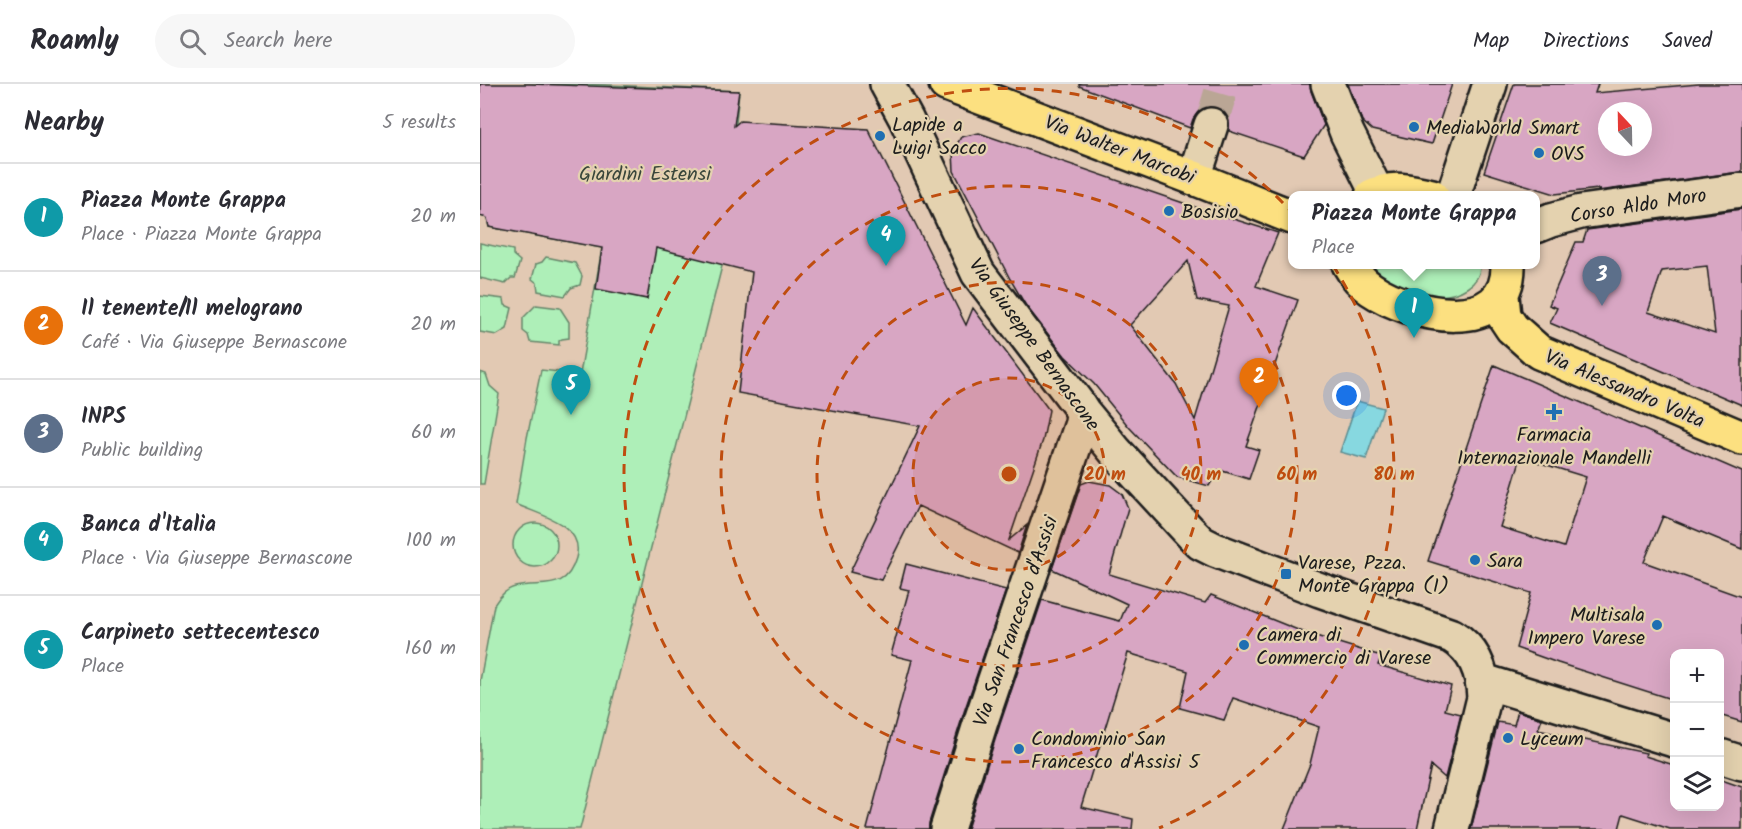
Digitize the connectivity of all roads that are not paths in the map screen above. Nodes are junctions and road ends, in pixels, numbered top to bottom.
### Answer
1 (887, 84) edge
2 (946, 84) edge
3 (973, 84) edge
4 (1328, 84) edge
5 (1490, 84) edge
6 (1211, 125) tunnel mouth
7 (1196, 174) junction
8 (1742, 190) edge
9 (1374, 191) edge
10 (1454, 191) edge
11 (1288, 203) edge
12 (1288, 215) edge
13 (1540, 224) edge
14 (1352, 269) edge
15 (1505, 280) edge
16 (1083, 412) junction
17 (1742, 438) edge
18 (1071, 452) junction
19 (1130, 467) junction
20 (1483, 681) junction
21 (1670, 739) edge
22 (1722, 757) edge
23 (1742, 764) edge
24 (946, 829) edge
25 (1452, 829) edge

1 - 16 street, Via Giuseppe Bernascone
2 - 7 main road, Via Walter Marcobi
3 - 7 main road, Via Walter Marcobi
4 - 9 street
5 - 10 street
6 - 7 street
7 - 11 main road, Via Walter Marcobi
7 - 12 main road, Via Walter Marcobi
8 - 13 street, Corso Aldo Moro
14 - 15 main road
15 - 17 main road, Via Alessandro Volta
16 - 18 street, Via San Francesco d'Assisi
16 - 19 street, Via Giuseppe Bernascone
18 - 19 street, Via Giuseppe Bernascone
18 - 24 street, Via San Francesco d'Assisi
19 - 20 street, Via Giuseppe Bernascone
20 - 21 street
20 - 25 street
22 - 23 street

